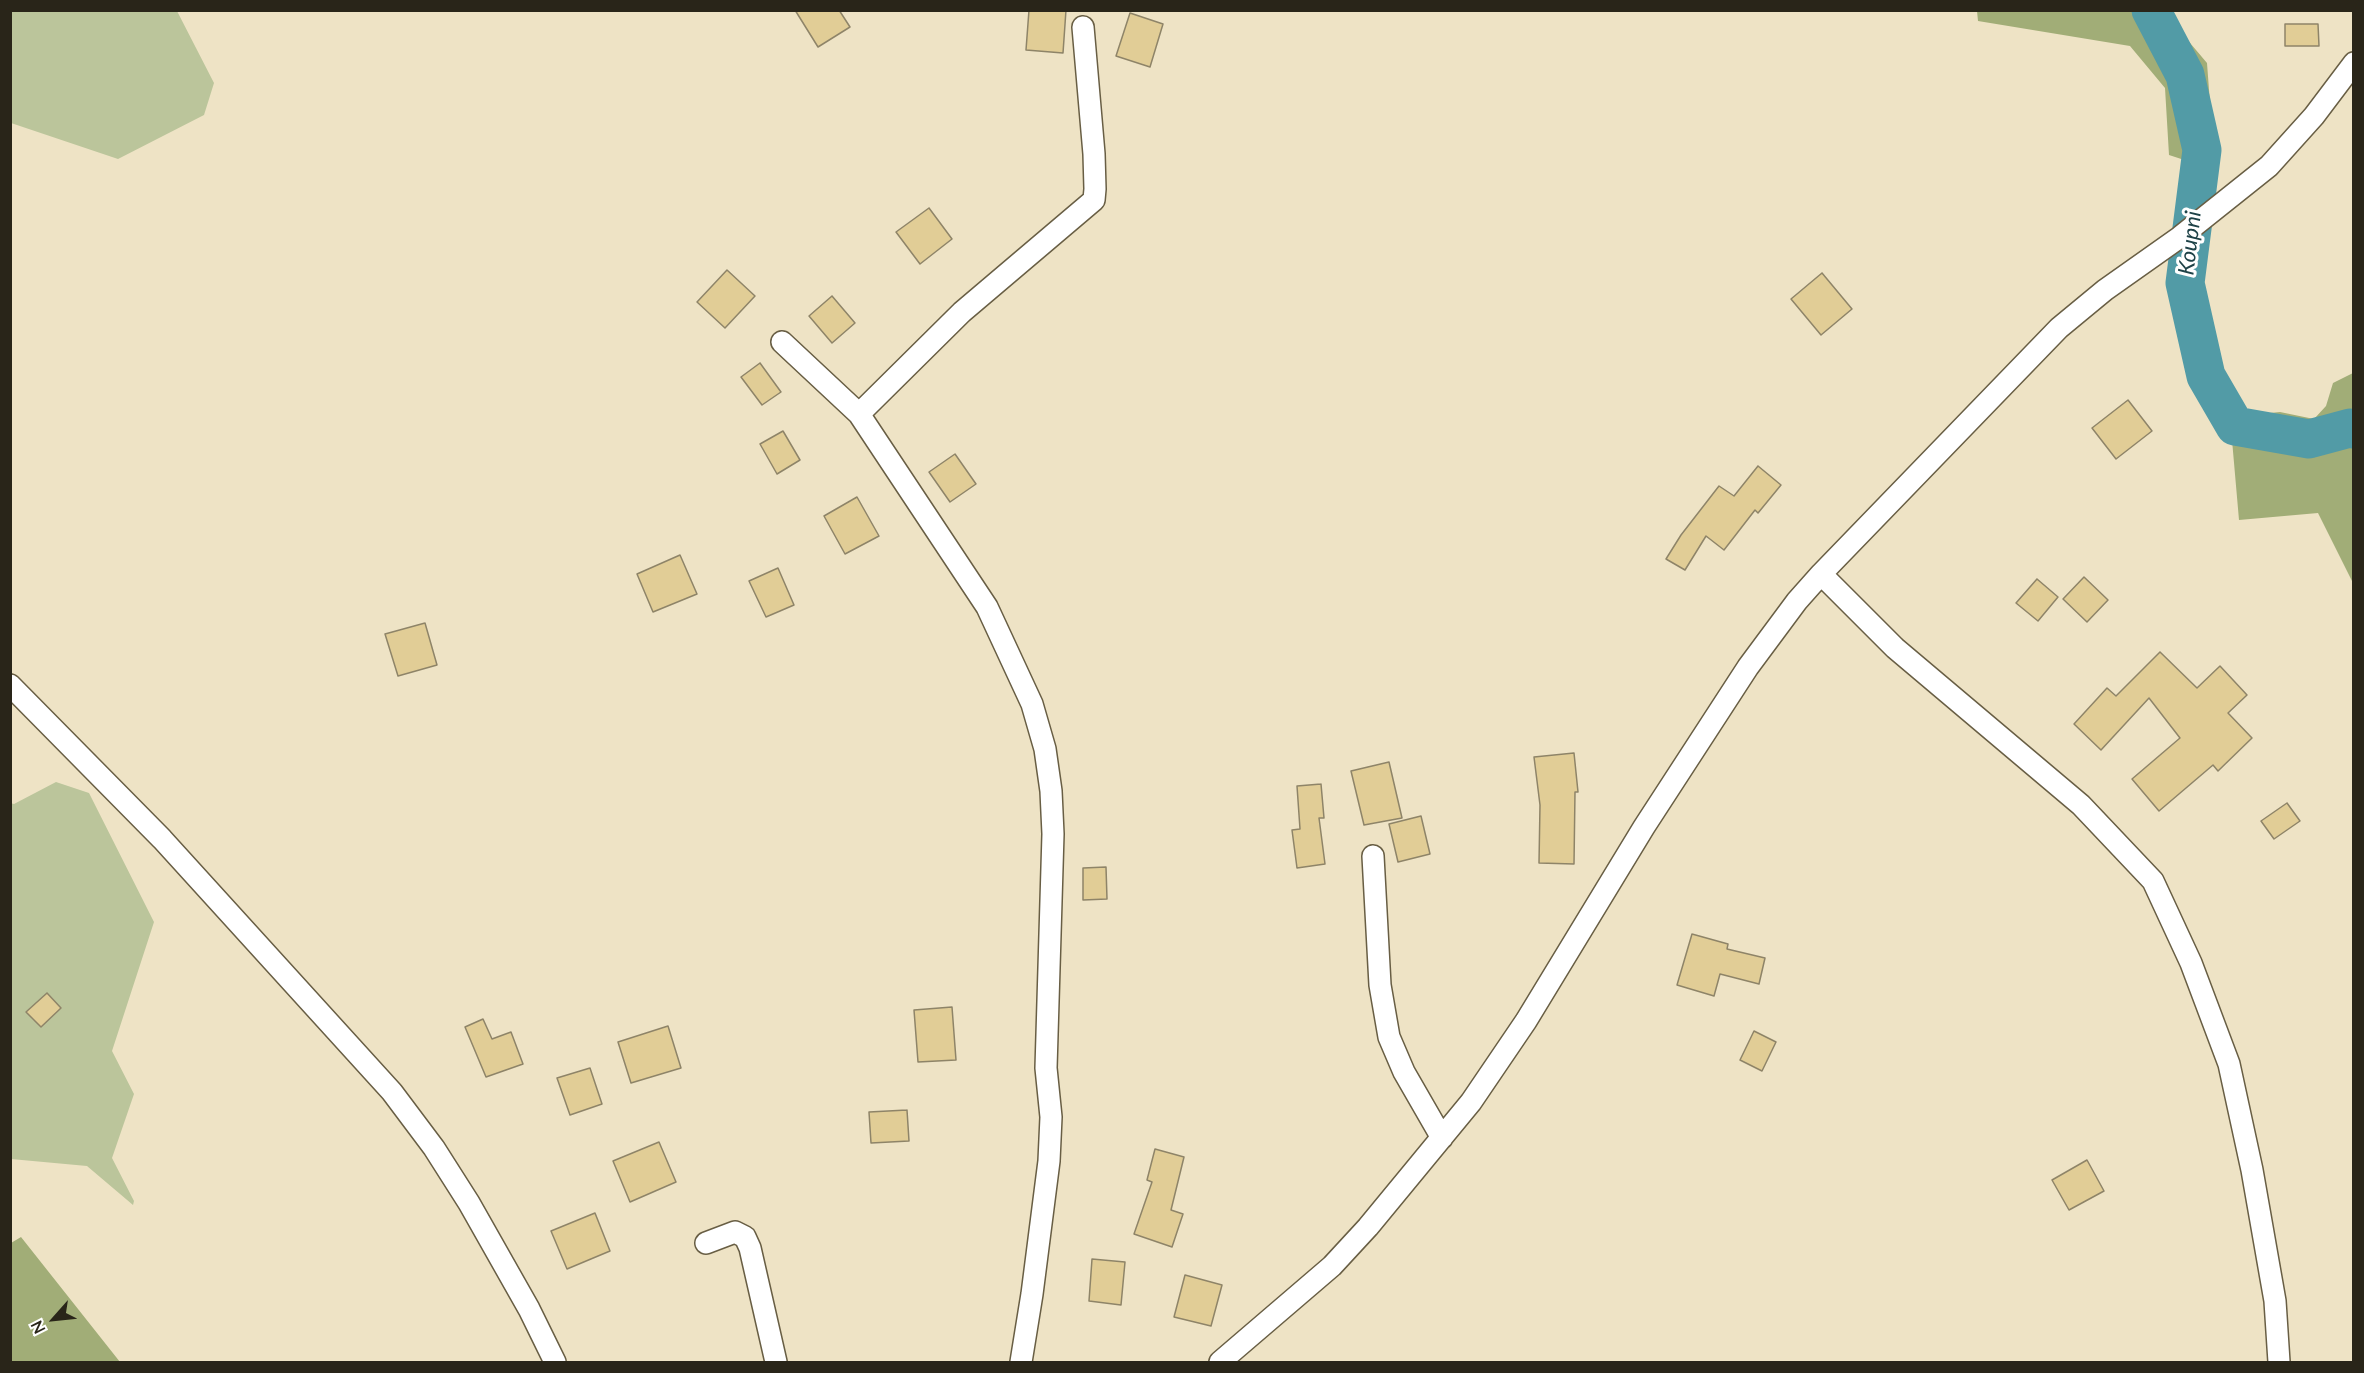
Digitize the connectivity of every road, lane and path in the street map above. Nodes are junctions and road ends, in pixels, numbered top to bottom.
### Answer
1 (1083, 27) dead end
2 (2354, 63) edge
3 (782, 342) dead end
4 (859, 414) junction
5 (1821, 574) junction
6 (10, 686) edge
7 (1373, 856) dead end
8 (1442, 1138) junction
9 (706, 1243) dead end
10 (555, 1362) edge
11 (776, 1362) edge
12 (1021, 1362) edge
13 (1220, 1362) edge
14 (2279, 1362) edge

1 - 4 street
2 - 5 street
3 - 4 street
4 - 12 street
5 - 8 street
5 - 14 street
6 - 10 street
7 - 8 street
8 - 13 street
9 - 11 street

